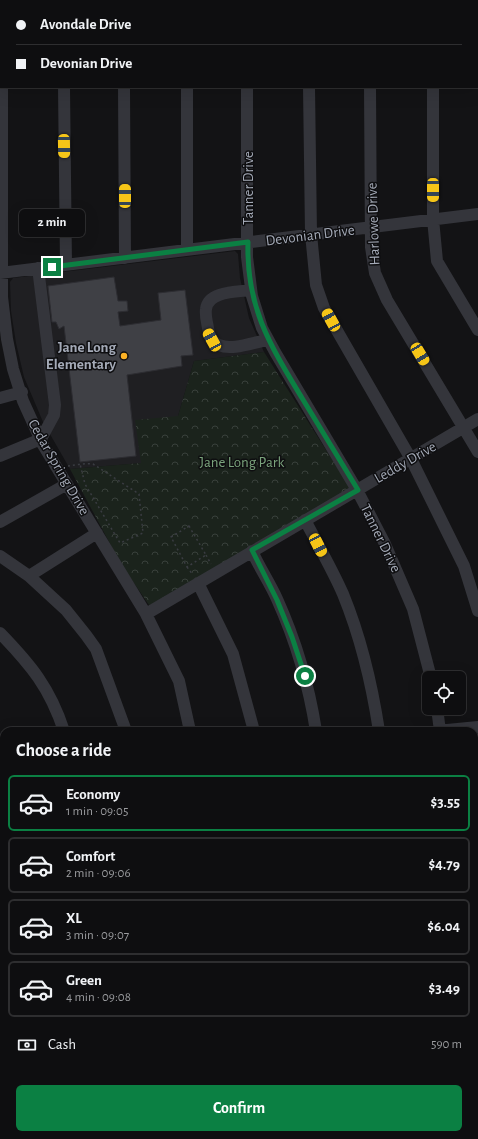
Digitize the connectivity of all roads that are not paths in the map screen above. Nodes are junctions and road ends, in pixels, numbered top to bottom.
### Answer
1 (2, 88) edge
2 (64, 88) edge
3 (124, 88) edge
4 (187, 88) edge
5 (247, 88) edge
6 (309, 88) edge
7 (370, 88) edge
8 (433, 88) edge
9 (478, 214) edge
10 (1, 215) edge
11 (433, 219) junction
12 (371, 227) junction
13 (311, 234) junction
14 (248, 242) junction
15 (187, 250) junction
16 (125, 258) junction
17 (66, 265) junction
18 (38, 268) junction
19 (1, 273) edge
20 (251, 290) junction
21 (478, 330) edge
22 (3, 336) edge
23 (268, 340) junction
24 (22, 392) junction
25 (0, 398) edge
26 (478, 419) edge
27 (464, 428) junction
28 (41, 439) junction
29 (478, 452) edge
30 (0, 456) edge
31 (411, 459) junction
32 (67, 484) junction
33 (358, 490) junction
34 (305, 520) junction
35 (0, 522) edge
36 (97, 533) junction
37 (252, 550) junction
38 (0, 556) edge
39 (29, 576) junction
40 (198, 582) junction
41 (478, 611) edge
42 (146, 614) junction
43 (0, 633) edge
44 (430, 671) edge
45 (438, 715) edge
46 (62, 727) edge
47 (125, 727) edge
48 (189, 727) edge
49 (253, 727) edge
50 (315, 727) edge
51 (378, 727) edge
52 (439, 727) edge

1 - 10 street, Cedar Spring Drive
2 - 17 street
3 - 16 street
4 - 15 street
5 - 14 street, Tanner Drive
6 - 13 street
7 - 12 street, Harlowe Drive
8 - 11 street
9 - 11 street, Devonian Drive
10 - 19 street, Cedar Spring Drive
11 - 12 street, Devonian Drive
11 - 21 street
12 - 13 street, Devonian Drive
12 - 27 street, Harlowe Drive
13 - 14 street, Devonian Drive
13 - 31 street
14 - 15 street, Devonian Drive
14 - 20 street, Tanner Drive
15 - 16 street, Devonian Drive
16 - 17 street, Devonian Drive
17 - 18 street, Devonian Drive
18 - 19 street, Devonian Drive
18 - 28 street
19 - 22 street, Cedar Spring Drive
20 - 23 street, Tanner Drive
20 - 23 street
22 - 24 street, Cedar Spring Drive
23 - 33 street, Tanner Drive
24 - 25 street
24 - 28 street, Cedar Spring Drive
26 - 27 street, Leddy Drive
27 - 29 street, Harlowe Drive
27 - 31 street, Leddy Drive
28 - 30 street
28 - 32 street, Cedar Spring Drive
31 - 33 street, Leddy Drive
31 - 41 street
32 - 35 street
32 - 36 street, Cedar Spring Drive
33 - 34 street, Leddy Drive
33 - 44 street, Tanner Drive
34 - 37 street, Leddy Drive
34 - 51 street
36 - 39 street
36 - 42 street, Cedar Spring Drive
37 - 40 street, Leddy Drive
37 - 50 street
38 - 39 street
39 - 47 street
40 - 42 street, Leddy Drive
40 - 49 street
42 - 48 street, Cedar Spring Drive
43 - 46 street
45 - 52 street

